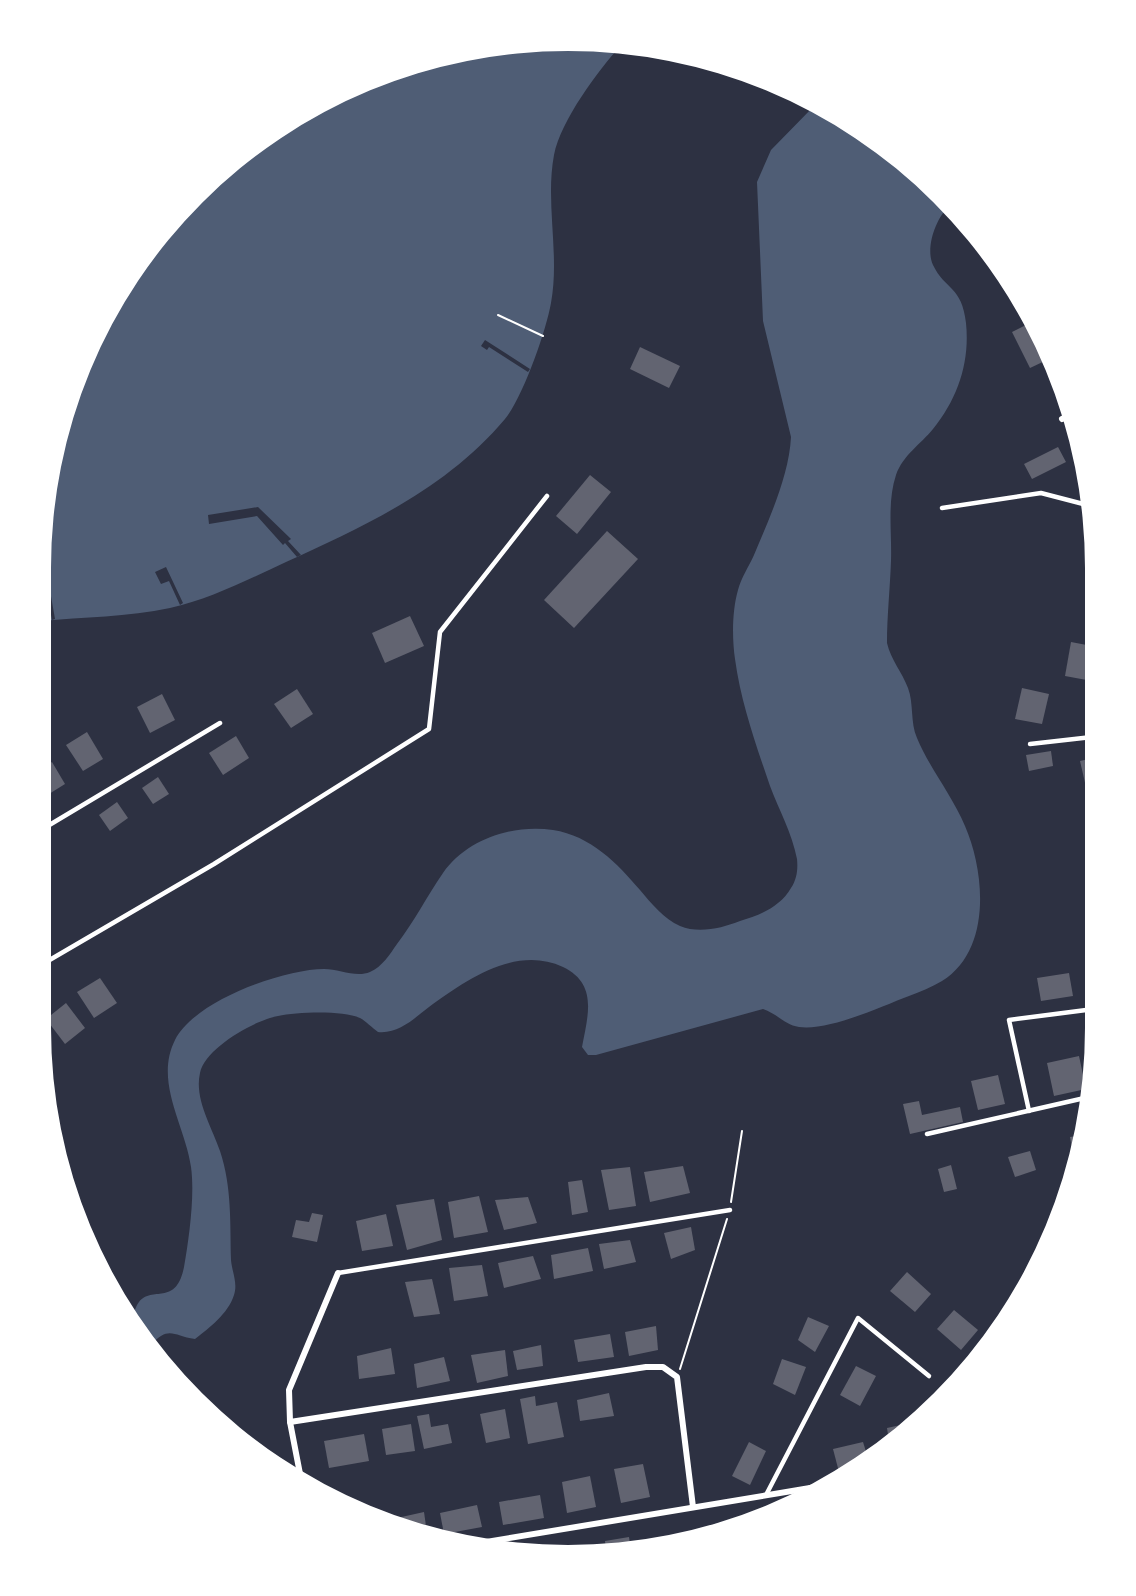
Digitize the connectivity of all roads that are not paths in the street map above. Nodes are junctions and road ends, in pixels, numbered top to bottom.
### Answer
1 (547, 496) dead end
2 (1081, 504) edge
3 (942, 507) dead end
4 (220, 723) dead end
5 (1085, 737) edge
6 (1030, 744) dead end
7 (51, 823) edge
8 (51, 959) edge
9 (1085, 1010) edge
10 (1080, 1099) edge
11 (1029, 1111) junction
12 (927, 1134) dead end
13 (730, 1210) road end
14 (338, 1273) joint
15 (929, 1376) dead end
16 (290, 1422) junction
17 (300, 1470) edge
18 (802, 1489) edge
19 (766, 1495) junction
20 (693, 1508) junction
21 (497, 1540) edge

1 - 8 lane
2 - 3 lane
4 - 7 lane
5 - 6 lane
9 - 11 lane
10 - 11 lane
11 - 12 lane
13 - 14 lane
14 - 16 street
15 - 19 lane
16 - 17 street
16 - 20 street
18 - 19 street
19 - 20 street
20 - 21 street

